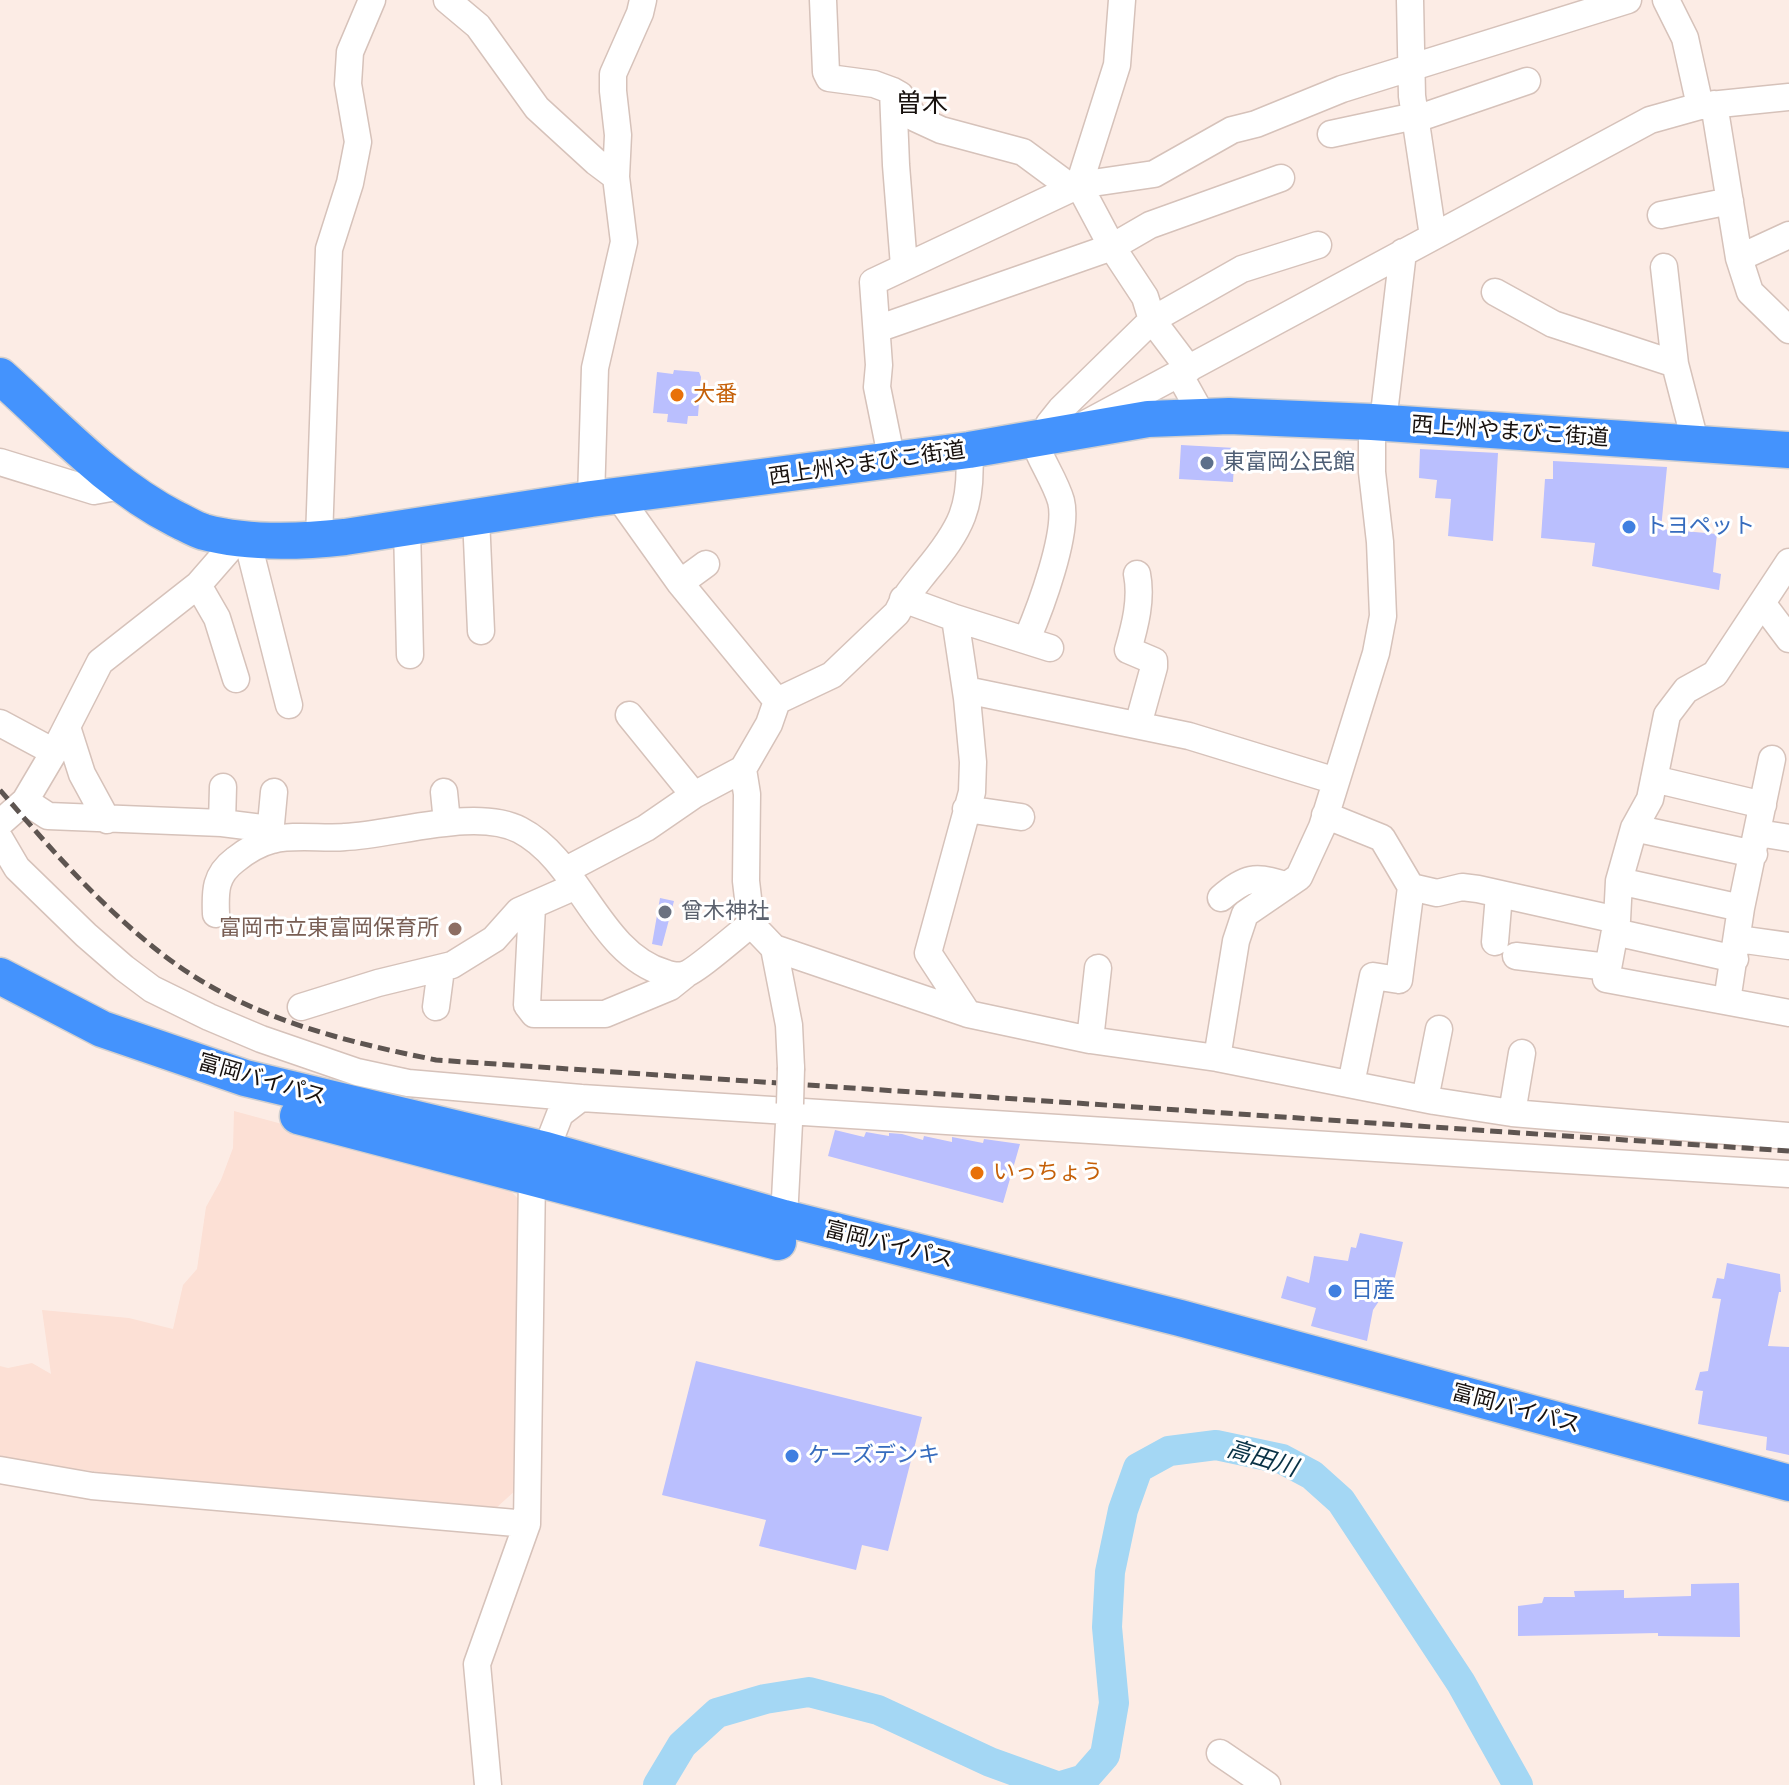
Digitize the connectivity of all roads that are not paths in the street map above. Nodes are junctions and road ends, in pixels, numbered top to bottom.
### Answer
1 (372, 0) edge
2 (447, 0) edge
3 (643, 0) edge
4 (823, 0) edge
5 (1122, 0) edge
6 (1410, 0) edge
7 (1628, 0) edge
8 (1666, 0) edge
9 (1412, 69) junction
10 (1527, 81) dead end
11 (893, 91) junction
12 (1789, 97) edge
13 (1707, 105) junction
14 (1416, 118) junction
15 (1331, 134) dead end
16 (616, 177) junction
17 (1281, 178) dead end
18 (1077, 186) junction
19 (1730, 201) junction
20 (1661, 215) dead end
21 (1789, 235) edge
22 (1433, 236) junction
23 (1318, 245) dead end
24 (1112, 247) junction
25 (1403, 252) junction
26 (1739, 258) junction
27 (904, 266) junction
28 (1664, 267) dead end
29 (1495, 292) dead end
30 (1152, 320) junction
31 (877, 329) junction
32 (1789, 330) edge
33 (1675, 364) junction
34 (1184, 371) junction
35 (0, 376) edge
36 (1203, 417) junction
37 (1377, 422) junction
38 (1049, 435) junction
39 (1696, 445) junction
40 (969, 450) junction
41 (1789, 450) edge
42 (892, 461) junction
43 (0, 462) edge
44 (122, 486) junction
45 (605, 498) junction
46 (476, 517) junction
47 (407, 527) junction
48 (243, 538) junction
49 (319, 539) junction
50 (1789, 562) edge
51 (706, 564) dead end
52 (1137, 574) dead end
53 (680, 583) junction
54 (198, 585) junction
55 (903, 599) junction
56 (1762, 603) junction
57 (955, 618) junction
58 (481, 631) dead end
59 (1789, 639) edge
60 (410, 655) dead end
61 (236, 679) dead end
62 (966, 690) junction
63 (777, 701) junction
64 (289, 705) dead end
65 (629, 715) dead end
66 (0, 723) edge
67 (1138, 725) junction
68 (67, 727) junction
69 (54, 752) junction
70 (1772, 759) dead end
71 (743, 769) junction
72 (1654, 779) junction
73 (1336, 781) junction
74 (223, 787) dead end
75 (274, 792) dead end
76 (444, 792) dead end
77 (694, 795) junction
78 (25, 801) junction
79 (1763, 805) junction
80 (966, 809) junction
81 (1325, 815) junction
82 (1021, 817) dead end
83 (107, 820) junction
84 (447, 822) junction
85 (0, 823) edge
86 (222, 823) junction
87 (1634, 828) junction
88 (270, 836) junction
89 (1789, 838) edge
90 (0, 839) edge
91 (1756, 844) junction
92 (571, 878) junction
93 (1619, 881) junction
94 (1286, 886) junction
95 (1411, 887) junction
96 (1499, 895) junction
97 (1221, 898) dead end
98 (532, 907) junction
99 (1741, 908) junction
100 (216, 914) dead end
101 (751, 924) junction
102 (1616, 926) junction
103 (1789, 946) edge
104 (774, 948) junction
105 (1736, 949) junction
106 (1608, 967) junction
107 (1098, 968) dead end
108 (441, 969) junction
109 (685, 975) junction
110 (0, 976) edge
111 (1727, 1001) junction
112 (0, 1003) edge
113 (301, 1007) dead end
114 (436, 1007) dead end
115 (1789, 1013) edge
116 (968, 1014) junction
117 (1439, 1029) dead end
118 (1090, 1040) junction
119 (1522, 1053) dead end
120 (1217, 1058) junction
121 (1351, 1084) junction
122 (581, 1098) junction
123 (1425, 1099) junction
124 (790, 1107) junction
125 (1512, 1113) junction
126 (1789, 1136) edge
127 (539, 1164) junction
128 (1789, 1174) edge
129 (784, 1218) junction
130 (0, 1470) edge
131 (1789, 1483) edge
132 (1789, 1508) edge
133 (527, 1524) junction
134 (1220, 1753) dead end
135 (488, 1785) edge
136 (1267, 1785) edge

1 - 49 street
2 - 16 street
3 - 16 street
4 - 11 street
5 - 18 street
6 - 9 street
7 - 9 street
8 - 13 street
9 - 14 street
9 - 18 street
10 - 14 street
11 - 18 street
11 - 27 street
12 - 13 street
13 - 19 street
13 - 22 street
14 - 15 street
14 - 22 street
16 - 45 street
17 - 24 street
18 - 24 street
18 - 27 street
19 - 20 street
19 - 26 street
21 - 26 street
22 - 25 street
23 - 30 street
24 - 30 street
24 - 31 street
25 - 34 street
25 - 37 street
26 - 32 street
27 - 31 street
28 - 33 street
29 - 33 street
30 - 34 street
30 - 38 street
31 - 42 street
33 - 39 street
34 - 36 street
34 - 38 street
35 - 44 highway, 西上州やまびこ街道
36 - 37 highway, 西上州やまびこ街道
36 - 38 highway, 西上州やまびこ街道
37 - 39 highway, 西上州やまびこ街道
37 - 73 street
38 - 40 highway, 西上州やまびこ街道
38 - 57 street
39 - 41 highway, 西上州やまびこ街道
40 - 42 highway, 西上州やまびこ街道
40 - 55 street
42 - 45 highway, 西上州やまびこ街道
43 - 44 street
44 - 48 highway, 西上州やまびこ街道
45 - 46 highway, 西上州やまびこ街道
45 - 53 street
46 - 47 highway, 西上州やまびこ街道
46 - 58 street
47 - 49 highway, 西上州やまびこ街道
47 - 60 street
48 - 49 highway, 西上州やまびこ街道
48 - 54 street
48 - 64 street
50 - 56 street
51 - 53 street
52 - 67 street
53 - 63 street
54 - 61 street
54 - 68 street
55 - 57 street
55 - 63 street
56 - 59 street
56 - 72 street
57 - 62 street
62 - 67 street
62 - 80 street
63 - 71 street
65 - 77 street
66 - 69 street
67 - 73 street
68 - 69 street
68 - 83 street
69 - 78 street
70 - 79 street
71 - 77 street
71 - 101 street
72 - 79 street
72 - 87 street
73 - 81 street
74 - 86 street
75 - 88 street
76 - 84 street
77 - 92 street
78 - 83 street
78 - 85 street
79 - 91 street
80 - 82 street
80 - 116 street
81 - 94 street
81 - 95 street
83 - 86 street
84 - 88 street
84 - 92 street
86 - 88 street
87 - 91 street
87 - 93 street
88 - 100 street
89 - 91 street
90 - 122 street
91 - 99 street
92 - 98 street
92 - 109 street
93 - 99 street
93 - 102 street
94 - 97 street
94 - 120 street
95 - 96 street
95 - 121 street
96 - 102 street
96 - 106 street
98 - 108 street
98 - 109 street
99 - 105 street
101 - 104 street
101 - 109 street
102 - 105 street
102 - 106 street
103 - 105 street
104 - 116 street
104 - 124 street, bridge
105 - 111 street
106 - 111 street
107 - 118 street
108 - 113 street
108 - 114 street
110 - 127 highway, 富岡バイパス
111 - 115 street
112 - 127 highway, 富岡バイパス
116 - 118 street
117 - 123 street
118 - 120 street
119 - 125 street
120 - 121 street
121 - 123 street
122 - 124 street
122 - 127 street
123 - 125 street
124 - 128 street
124 - 129 street
125 - 126 street
127 - 129 highway, 富岡バイパス
127 - 132 highway, 富岡バイパス
127 - 133 street
129 - 131 highway, 富岡バイパス
130 - 133 street
133 - 135 street
134 - 136 street

